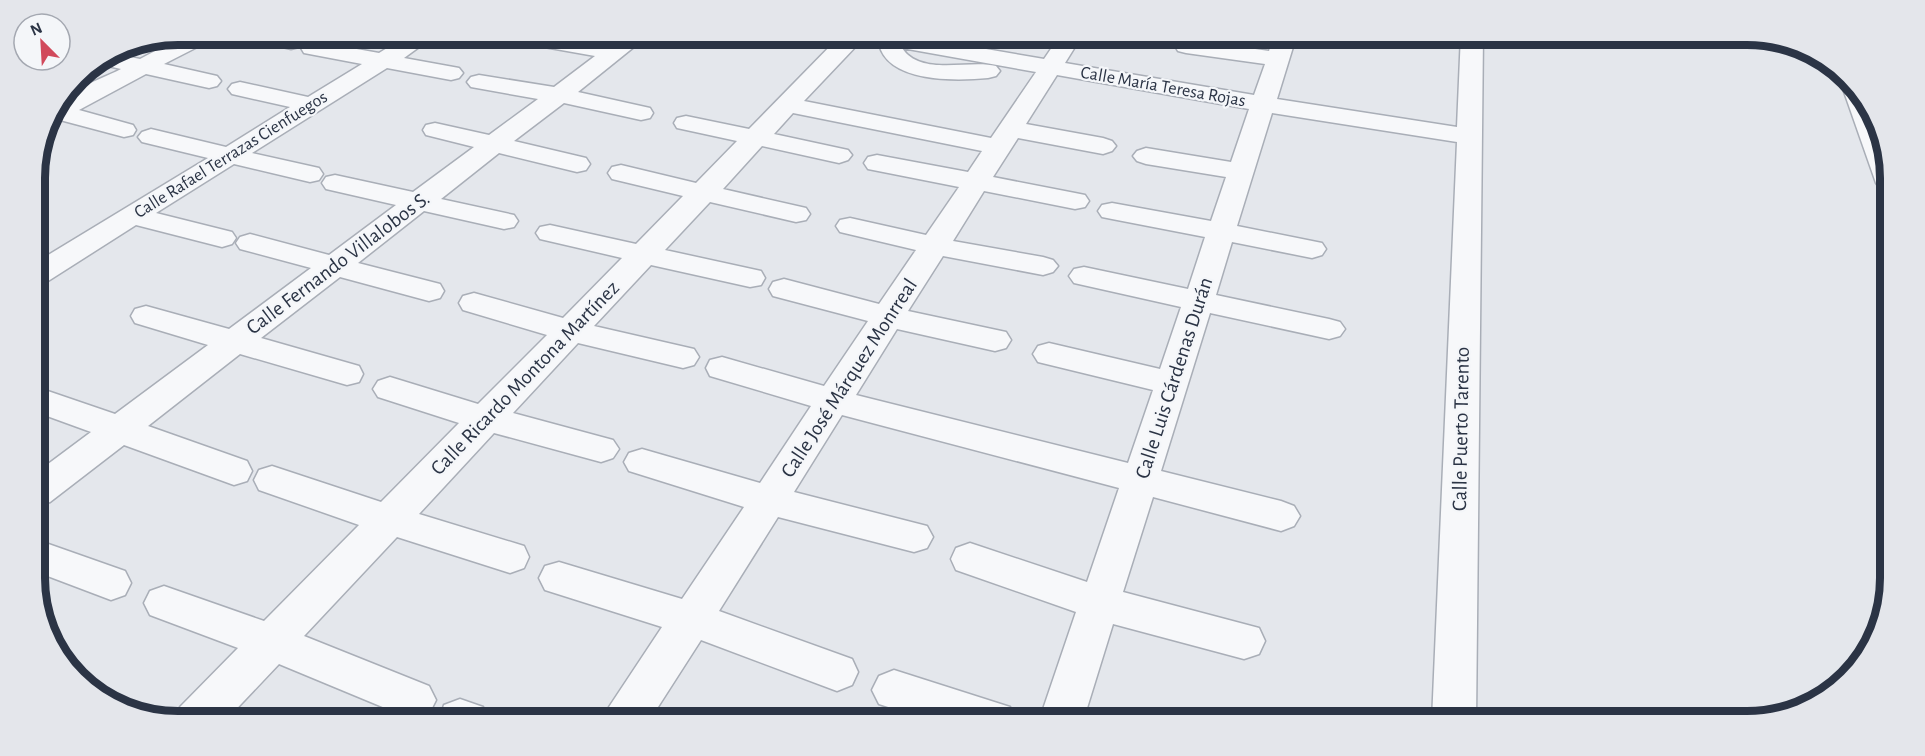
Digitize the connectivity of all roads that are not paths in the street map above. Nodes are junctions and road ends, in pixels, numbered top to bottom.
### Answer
1 (184, 45) edge
2 (302, 45) edge
3 (408, 45) edge
4 (570, 45) edge
5 (625, 45) edge
6 (845, 45) edge
7 (934, 45) edge
8 (1002, 45) edge
9 (1065, 45) edge
10 (1472, 45) edge
11 (1186, 46) dead end
12 (1282, 47) edge
13 (614, 53) junction
14 (116, 61) edge
15 (383, 61) junction
16 (1017, 62) junction
17 (145, 66) junction
18 (1051, 68) junction
19 (451, 73) dead end
20 (209, 81) dead end
21 (479, 82) dead end
22 (240, 89) dead end
23 (560, 95) junction
24 (1263, 104) junction
25 (312, 105) junction
26 (787, 105) junction
27 (66, 106) edge
28 (641, 113) dead end
29 (61, 115) edge
30 (1866, 120) edge
31 (686, 123) dead end
32 (124, 130) dead end
33 (435, 130) dead end
34 (1469, 136) junction
35 (151, 137) dead end
36 (755, 137) junction
37 (1005, 138) junction
38 (495, 144) junction
39 (1875, 145) edge
40 (1103, 146) dead end
41 (839, 154) dead end
42 (230, 156) junction
43 (1146, 156) dead end
44 (877, 163) dead end
45 (577, 164) dead end
46 (1241, 172) junction
47 (621, 173) dead end
48 (310, 174) dead end
49 (335, 183) dead end
50 (976, 183) junction
51 (705, 191) junction
52 (1075, 201) dead end
53 (419, 202) junction
54 (1112, 211) dead end
55 (796, 214) dead end
56 (132, 216) junction
57 (504, 221) dead end
58 (850, 226) dead end
59 (1221, 232) junction
60 (550, 233) dead end
61 (935, 246) junction
62 (1312, 249) dead end
63 (645, 254) junction
64 (336, 265) junction
65 (1043, 266) dead end
66 (45, 270) edge
67 (1084, 276) dead end
68 (750, 278) dead end
69 (784, 289) dead end
70 (429, 291) dead end
71 (1198, 302) junction
72 (474, 303) dead end
73 (146, 316) dead end
74 (889, 317) junction
75 (1329, 329) dead end
76 (570, 331) junction
77 (995, 340) dead end
78 (234, 343) junction
79 (1049, 354) dead end
80 (683, 357) dead end
81 (722, 368) dead end
82 (347, 374) dead end
83 (1172, 383) junction
84 (390, 389) dead end
85 (833, 401) junction
86 (45, 402) edge
87 (486, 419) junction
88 (119, 429) junction
89 (601, 449) dead end
90 (642, 462) dead end
91 (234, 471) dead end
92 (272, 480) dead end
93 (1140, 480) junction
94 (45, 486) edge
95 (769, 500) junction
96 (1281, 516) dead end
97 (389, 520) junction
98 (914, 537) dead end
99 (510, 557) dead end
100 (45, 559) edge
101 (970, 559) dead end
102 (559, 578) dead end
103 (111, 582) dead end
104 (164, 603) dead end
105 (1099, 603) junction
106 (691, 619) junction
107 (1244, 641) dead end
108 (272, 642) junction
109 (837, 672) dead end
110 (894, 690) dead end
111 (414, 700) dead end
112 (206, 711) edge
113 (631, 711) edge
114 (962, 711) edge
115 (1064, 711) edge
116 (1454, 711) edge

1 - 17 street
2 - 15 street
3 - 15 street, Calle Rafael Terrazas Cienfuegos
4 - 13 street
5 - 13 street, Calle Fernando Villalobos S.
6 - 26 street, Calle Ricardo Montona Martínez
7 - 16 street, Calle María Teresa Rojas
8 - 16 street
9 - 18 street, Calle José Márquez Monrreal
10 - 34 street, Calle Puerto Tarento
11 - 12 street
12 - 24 street, Calle Luis Cárdenas Durán
13 - 23 street, Calle Fernando Villalobos S.
14 - 17 street
15 - 19 street
15 - 25 street, Calle Rafael Terrazas Cienfuegos
16 - 18 street, Calle María Teresa Rojas
17 - 20 street
17 - 27 street
18 - 24 street, Calle María Teresa Rojas
18 - 37 street, Calle José Márquez Monrreal
21 - 23 street
22 - 25 street
23 - 28 street
23 - 38 street, Calle Fernando Villalobos S.
24 - 34 street, Calle María Teresa Rojas
24 - 46 street, Calle Luis Cárdenas Durán
25 - 42 street, Calle Rafael Terrazas Cienfuegos
26 - 36 street, Calle Ricardo Montona Martínez
26 - 37 street
29 - 32 street
30 - 39 street
31 - 36 street
33 - 38 street
34 - 116 street, Calle Puerto Tarento
35 - 42 street
36 - 41 street
36 - 51 street, Calle Ricardo Montona Martínez
37 - 40 street
37 - 50 street, Calle José Márquez Monrreal
38 - 45 street
38 - 53 street, Calle Fernando Villalobos S.
42 - 48 street
42 - 56 street, Calle Rafael Terrazas Cienfuegos
43 - 46 street
44 - 50 street
46 - 59 street, Calle Luis Cárdenas Durán
47 - 51 street
49 - 53 street
50 - 52 street
50 - 61 street, Calle José Márquez Monrreal
51 - 55 street
51 - 63 street, Calle Ricardo Montona Martínez
53 - 57 street
53 - 64 street, Calle Fernando Villalobos S.
54 - 59 street
56 - 64 street
56 - 66 street, Calle Rafael Terrazas Cienfuegos
58 - 61 street
59 - 62 street
59 - 71 street, Calle Luis Cárdenas Durán
60 - 63 street
61 - 65 street
61 - 74 street, Calle José Márquez Monrreal
63 - 68 street
63 - 76 street, Calle Ricardo Montona Martínez
64 - 70 street
64 - 78 street, Calle Fernando Villalobos S.
67 - 71 street
69 - 74 street
71 - 75 street
71 - 83 street, Calle Luis Cárdenas Durán
72 - 76 street
73 - 78 street
74 - 77 street
74 - 85 street, Calle José Márquez Monrreal
76 - 80 street
76 - 87 street, Calle Ricardo Montona Martínez
78 - 82 street
78 - 88 street, Calle Fernando Villalobos S.
79 - 83 street
81 - 85 street
83 - 93 street, Calle Luis Cárdenas Durán
84 - 87 street
85 - 93 street
85 - 95 street, Calle José Márquez Monrreal
86 - 88 street
87 - 89 street
87 - 97 street, Calle Ricardo Montona Martínez
88 - 91 street
88 - 94 street, Calle Fernando Villalobos S.
90 - 95 street
92 - 97 street
93 - 96 street
93 - 105 street, Calle Luis Cárdenas Durán
95 - 98 street
95 - 106 street, Calle José Márquez Monrreal
97 - 99 street
97 - 108 street, Calle Ricardo Montona Martínez
100 - 103 street
101 - 105 street
102 - 106 street
104 - 108 street
105 - 107 street
105 - 115 street, Calle Luis Cárdenas Durán
106 - 109 street
106 - 113 street, Calle José Márquez Monrreal
108 - 111 street
108 - 112 street, Calle Ricardo Montona Martínez
110 - 114 street

